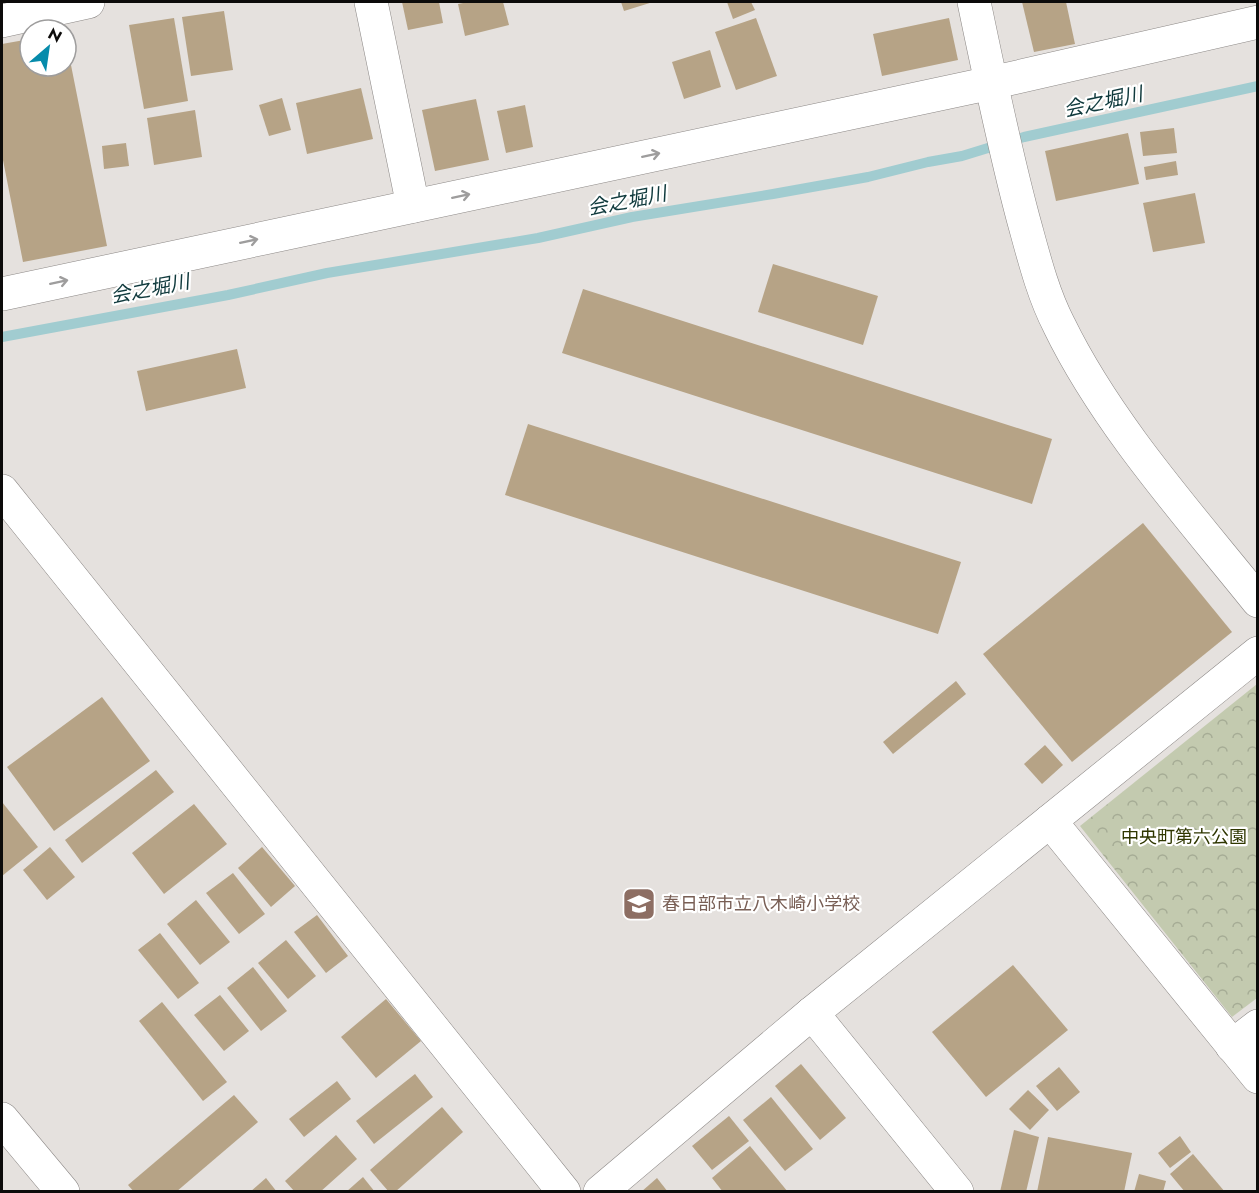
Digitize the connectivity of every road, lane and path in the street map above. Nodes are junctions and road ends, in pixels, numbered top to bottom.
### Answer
1 (371, 2) edge
2 (974, 2) edge
3 (75, 3) edge
4 (2, 21) edge
5 (1257, 22) edge
6 (994, 96) junction
7 (413, 206) junction
8 (2, 294) edge
9 (2, 492) edge
10 (1257, 601) edge
11 (1257, 653) edge
12 (1050, 821) junction
13 (812, 1013) junction
14 (1257, 1026) edge
15 (1232, 1046) junction
16 (1257, 1077) edge
17 (2, 1119) edge
18 (63, 1191) edge
19 (564, 1191) edge
20 (600, 1191) edge
21 (957, 1191) edge

1 - 7 street
2 - 6 street
3 - 4 street
5 - 6 street
7 -> 6 street
6 - 10 street
8 -> 7 street
9 - 19 street
11 - 12 street
12 - 13 street
12 - 15 street
13 - 20 street
13 - 21 street
14 - 15 street
15 - 16 street
17 - 18 street

